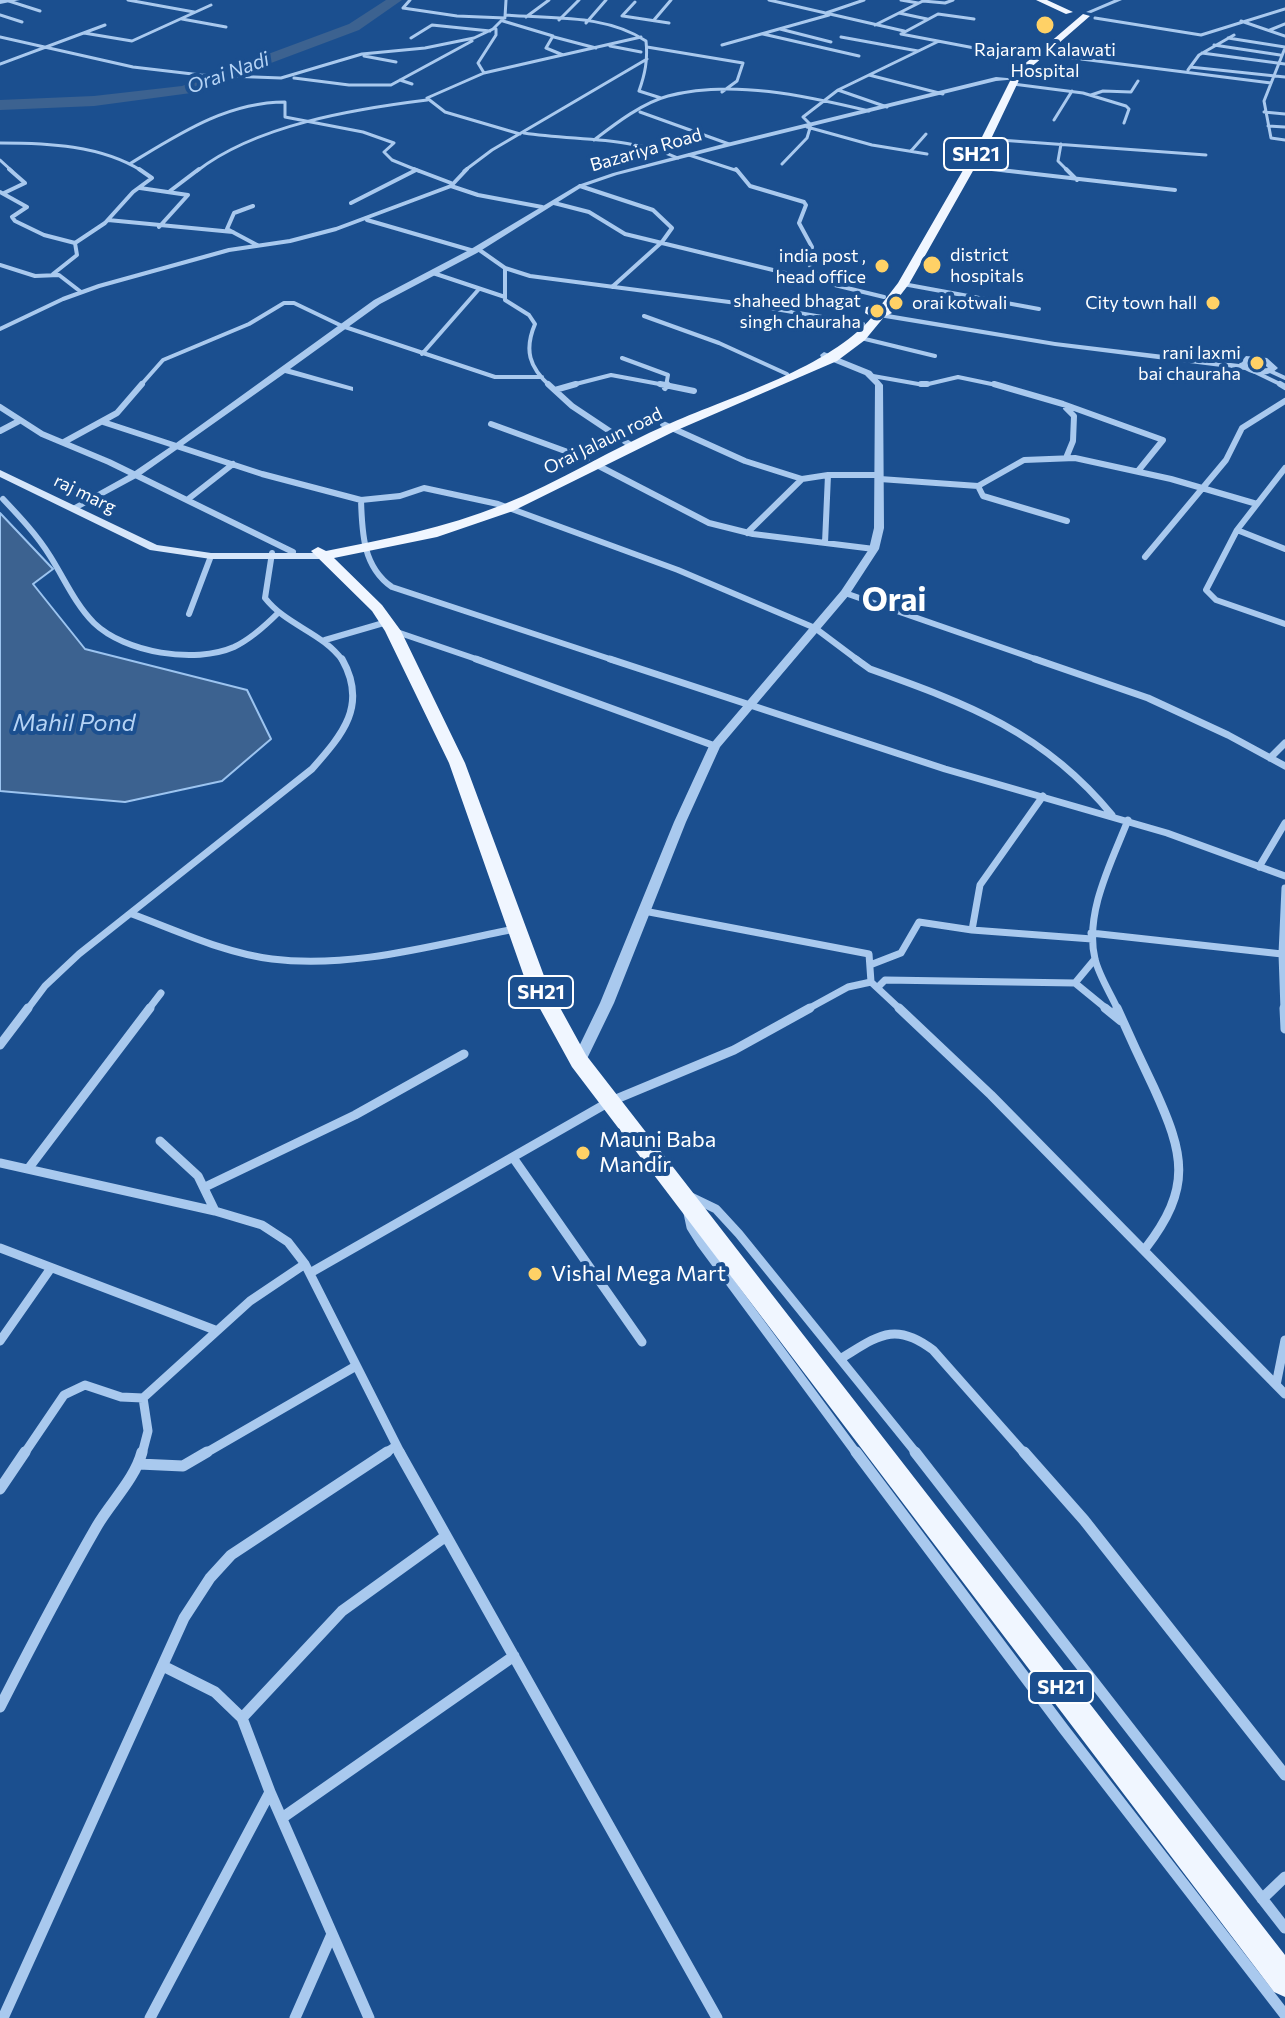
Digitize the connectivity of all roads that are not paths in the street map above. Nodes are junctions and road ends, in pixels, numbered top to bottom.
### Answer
1 (17, 0) edge
2 (128, 0) edge
3 (410, 0) edge
4 (506, 0) edge
5 (549, 0) edge
6 (579, 0) edge
7 (606, 0) edge
8 (671, 0) edge
9 (769, 0) edge
10 (864, 0) edge
11 (901, 0) edge
12 (953, 0) edge
13 (1040, 0) edge
14 (1047, 0) edge
15 (1119, 0) edge
16 (9, 1) edge
17 (777, 1) edge
18 (0, 2) edge
19 (635, 2) dead end
20 (918, 3) junction
21 (211, 5) dead end
22 (1285, 9) edge
23 (40, 11) dead end
24 (195, 12) junction
25 (898, 13) junction
26 (828, 14) junction
27 (0, 15) edge
28 (1081, 15) junction
29 (623, 16) junction
30 (526, 17) junction
31 (505, 18) junction
32 (181, 19) junction
33 (927, 19) junction
34 (974, 19) dead end
35 (559, 20) junction
36 (654, 20) junction
37 (1240, 21) junction
38 (22, 22) dead end
39 (586, 23) junction
40 (669, 23) dead end
41 (867, 24) junction
42 (1285, 24) edge
43 (105, 25) dead end
44 (608, 25) junction
45 (874, 26) junction
46 (226, 27) dead end
47 (779, 29) junction
48 (494, 30) junction
49 (1269, 30) junction
50 (904, 31) junction
51 (84, 33) junction
52 (762, 34) junction
53 (1234, 35) dead end
54 (1285, 36) edge
55 (0, 37) edge
56 (554, 37) junction
57 (641, 37) junction
58 (841, 37) junction
59 (411, 38) dead end
60 (476, 38) junction
61 (1227, 38) junction
62 (831, 42) junction
63 (938, 42) junction
64 (722, 45) dead end
65 (1214, 45) junction
66 (609, 46) junction
67 (647, 47) junction
68 (820, 47) junction
69 (1285, 47) edge
70 (44, 48) junction
71 (598, 49) junction
72 (918, 51) junction
73 (641, 52) dead end
74 (1202, 53) junction
75 (359, 55) junction
76 (565, 55) junction
77 (1033, 55) junction
78 (1280, 55) junction
79 (859, 56) dead end
80 (647, 59) junction
81 (396, 62) dead end
82 (0, 64) edge
83 (1278, 64) junction
84 (1285, 64) edge
85 (1190, 67) junction
86 (1187, 72) junction
87 (484, 73) junction
88 (868, 75) junction
89 (1275, 75) junction
90 (292, 77) junction
91 (1285, 77) edge
92 (400, 80) junction
93 (1013, 81) junction
94 (1138, 81) dead end
95 (1271, 83) junction
96 (412, 84) dead end
97 (838, 90) junction
98 (1072, 91) junction
99 (722, 93) junction
100 (943, 94) junction
101 (1090, 96) junction
102 (661, 98) junction
103 (427, 100) junction
104 (821, 101) junction
105 (887, 107) junction
106 (869, 111) junction
107 (640, 112) junction
108 (1264, 112) junction
109 (1285, 114) edge
110 (1054, 120) dead end
111 (304, 122) junction
112 (1124, 123) dead end
113 (1268, 126) junction
114 (809, 127) junction
115 (1285, 127) edge
116 (522, 134) junction
117 (926, 134) dead end
118 (986, 139) junction
119 (594, 140) junction
120 (1285, 140) edge
121 (0, 143) edge
122 (729, 144) junction
123 (1061, 144) junction
124 (911, 151) junction
125 (927, 154) dead end
126 (689, 155) junction
127 (1206, 155) dead end
128 (678, 158) junction
129 (0, 160) edge
130 (131, 163) junction
131 (782, 164) dead end
132 (969, 166) junction
133 (416, 170) junction
134 (1077, 180) junction
135 (451, 184) junction
136 (580, 186) junction
137 (139, 188) junction
138 (1175, 190) dead end
139 (170, 191) junction
140 (2, 193) edge
141 (351, 203) dead end
142 (554, 203) junction
143 (253, 206) dead end
144 (542, 207) junction
145 (0, 219) edge
146 (11, 219) junction
147 (108, 220) junction
148 (366, 220) junction
149 (159, 227) junction
150 (233, 232) junction
151 (662, 242) junction
152 (75, 243) junction
153 (257, 245) junction
154 (476, 250) junction
155 (0, 265) edge
156 (505, 268) junction
157 (433, 273) junction
158 (53, 274) junction
159 (815, 281) junction
160 (903, 284) junction
161 (612, 287) junction
162 (479, 289) junction
163 (81, 292) junction
164 (505, 297) junction
165 (1039, 309) dead end
166 (876, 315) junction
167 (644, 316) dead end
168 (342, 326) junction
169 (0, 329) edge
170 (422, 354) junction
171 (828, 356) junction
172 (935, 356) dead end
173 (622, 358) dead end
174 (1285, 364) edge
175 (1248, 366) junction
176 (1271, 367) junction
177 (282, 369) junction
178 (787, 374) junction
179 (873, 376) junction
180 (542, 377) junction
181 (1285, 378) edge
182 (1285, 387) edge
183 (665, 388) junction
184 (350, 389) dead end
185 (555, 390) junction
186 (694, 391) dead end
187 (726, 400) junction
188 (1285, 401) edge
189 (1063, 404) junction
190 (0, 407) edge
191 (19, 421) junction
192 (103, 422) junction
193 (491, 424) dead end
194 (666, 426) junction
195 (0, 431) edge
196 (64, 442) junction
197 (628, 444) junction
198 (179, 445) junction
199 (1066, 458) junction
200 (591, 461) junction
201 (233, 464) junction
202 (1285, 468) edge
203 (1138, 471) junction
204 (0, 473) edge
205 (135, 475) junction
206 (828, 475) junction
207 (880, 477) junction
208 (802, 479) junction
209 (978, 486) junction
210 (1201, 487) junction
211 (3, 499) dead end
212 (187, 500) junction
213 (361, 500) junction
214 (1257, 504) junction
215 (503, 506) junction
216 (74, 508) junction
217 (1067, 521) dead end
218 (1237, 530) junction
219 (747, 533) junction
220 (825, 543) junction
221 (366, 547) junction
222 (154, 548) junction
223 (874, 549) junction
224 (1285, 549) edge
225 (293, 552) junction
226 (320, 553) junction
227 (211, 556) junction
228 (272, 556) junction
229 (1145, 557) dead end
230 (845, 593) junction
231 (278, 613) junction
232 (189, 614) dead end
233 (1285, 624) edge
234 (390, 627) junction
235 (815, 628) junction
236 (325, 640) junction
237 (750, 703) junction
238 (1285, 743) edge
239 (715, 746) junction
240 (1270, 758) junction
241 (1285, 766) edge
242 (1043, 796) junction
243 (1112, 815) junction
244 (1128, 820) junction
245 (1285, 823) edge
246 (1259, 867) junction
247 (1285, 876) edge
248 (1285, 888) edge
249 (644, 911) junction
250 (132, 914) junction
251 (515, 929) junction
252 (972, 930) junction
253 (1092, 936) junction
254 (1282, 954) junction
255 (1095, 959) junction
256 (870, 965) junction
257 (1284, 968) edge
258 (1075, 983) junction
259 (875, 985) junction
260 (161, 993) dead end
261 (1121, 1021) junction
262 (1285, 1029) edge
263 (4, 1031) edge
264 (0, 1045) edge
265 (464, 1054) dead end
266 (579, 1061) junction
267 (609, 1102) junction
268 (160, 1141) dead end
269 (514, 1159) junction
270 (0, 1163) edge
271 (28, 1169) junction
272 (205, 1187) junction
273 (684, 1198) junction
274 (215, 1211) junction
275 (0, 1248) edge
276 (1145, 1249) junction
277 (51, 1268) junction
278 (308, 1269) junction
279 (215, 1330) junction
280 (1285, 1340) edge
281 (0, 1341) edge
282 (642, 1342) dead end
283 (840, 1359) junction
284 (356, 1366) junction
285 (1276, 1385) junction
286 (1285, 1394) edge
287 (143, 1398) junction
288 (396, 1446) junction
289 (139, 1464) junction
290 (0, 1489) edge
291 (446, 1536) junction
292 (514, 1656) junction
293 (163, 1666) junction
294 (0, 1707) edge
295 (242, 1718) junction
296 (1285, 1775) edge
297 (270, 1792) junction
298 (282, 1818) junction
299 (1285, 1877) edge
300 (1262, 1899) junction
301 (1285, 1928) edge
302 (332, 1934) junction
303 (1285, 1981) edge
304 (1285, 2015) edge
305 (3, 2018) edge
306 (150, 2018) edge
307 (295, 2018) edge
308 (369, 2018) edge
309 (717, 2018) edge

1 - 16 street
2 - 24 street
3 - 31 street
4 - 31 street
5 - 30 street
6 - 35 street
7 - 39 street
8 - 36 street
9 - 17 street
10 - 26 street
11 - 20 street
12 - 20 street
13 - 28 main road
14 - 28 main road
15 - 28 street
16 - 18 street
16 - 23 street
17 - 26 street
19 - 29 street
20 - 25 street
21 - 24 street
22 - 37 street
24 - 32 street
25 - 33 street
25 - 45 street
26 - 41 street
26 - 47 street
27 - 38 street
28 - 37 street
28 - 77 main road
29 - 36 street
29 - 44 street
30 - 31 street
30 - 35 street
31 - 48 street
31 - 56 street
32 - 46 street
32 - 51 street
33 - 34 street
33 - 50 street
35 - 39 street
36 - 40 street
37 - 49 street
39 - 44 street
41 - 45 street
41 - 58 street
42 - 49 street
43 - 51 street
44 - 57 street
45 - 50 street
47 - 52 street
47 - 62 street
48 - 59 street
48 - 60 street
48 - 87 street
49 - 54 street
50 - 63 street
51 - 70 street
52 - 64 street
52 - 68 street
53 - 61 street
55 - 70 street
56 - 71 street
56 - 76 street
57 - 66 street
57 - 67 street
58 - 62 street
58 - 72 street
60 - 75 street
60 - 92 street
61 - 65 street
61 - 69 street
62 - 68 street
63 - 72 street
63 - 77 street
65 - 74 street
65 - 78 street
66 - 71 street
66 - 73 street
67 - 80 street
67 - 99 street
68 - 79 street
69 - 78 street
70 - 82 street
70 - 90 street
71 - 76 street
72 - 88 street
74 - 83 street
74 - 85 street
75 - 81 street
75 - 90 street
76 - 87 street
77 - 86 street
77 - 93 main road
78 - 83 street
80 - 102 street
80 - 116 street
83 - 84 street
83 - 89 street
85 - 86 street
85 - 89 street
86 - 95 street
87 - 103 street
88 - 97 street
88 - 100 street
89 - 91 street
89 - 95 street
90 - 92 street
92 - 96 street
93 - 98 street
93 - 100 street, Bazariya Road
93 - 118 main road, Orai Jalaun road / SH21
93 - 166 main road
94 - 101 street
95 - 108 street
97 - 104 street
97 - 105 street
98 - 101 street
98 - 110 street
99 - 102 street
99 - 104 street
100 - 105 street, Bazariya Road
101 - 112 street
102 - 107 street
103 - 111 street
103 - 116 street
104 - 106 street
104 - 114 street
105 - 106 street, Bazariya Road
106 - 114 street, Bazariya Road
107 - 119 street
107 - 122 street
108 - 109 street
108 - 113 street
111 - 130 street
111 - 133 street
111 - 139 street
113 - 115 street
113 - 120 street
114 - 122 street, Bazariya Road
114 - 124 street
114 - 131 street
116 - 119 street
116 - 135 street
117 - 124 street
118 - 123 street
118 - 132 main road, Orai Jalaun road / SH21
119 - 128 street
121 - 130 street
122 - 126 street, Bazariya Road
123 - 127 street
123 - 134 street
124 - 125 street
126 - 128 street, Bazariya Road
126 - 159 street
128 - 136 street, Bazariya Road
129 - 140 street
130 - 137 street
132 - 134 street
132 - 160 main road, Orai Jalaun road / SH21
133 - 135 street
133 - 141 street
134 - 138 street
135 - 144 street
135 - 148 street
136 - 142 street, Bazariya Road
136 - 151 street
137 - 139 street
137 - 147 street
139 - 149 street
140 - 146 street
142 - 144 street, Bazariya Road
142 - 151 street
143 - 150 street
144 - 154 street, Bazariya Road
145 - 146 street
146 - 152 street
147 - 149 street
147 - 152 street
148 - 153 street
148 - 154 street
149 - 150 street
150 - 153 street
151 - 159 street
151 - 161 street
152 - 158 street
153 - 163 street
154 - 156 street
154 - 157 street, Bazariya Road
155 - 158 street
156 - 161 street
156 - 164 street
157 - 162 street
157 - 168 street, Bazariya Road
158 - 163 street
159 - 166 street
160 - 165 street
160 - 166 main road, Orai Jalaun road / SH21
161 - 166 street
162 - 164 street
162 - 170 street
163 - 169 street
164 - 180 street
166 - 171 main road, Orai Jalaun road / SH21
166 - 172 street
166 - 175 street
167 - 178 street
168 - 170 street
168 - 177 street, Bazariya Road
168 - 192 street
170 - 180 street
171 - 178 main road, Orai Jalaun road / SH21
171 - 179 street
171 - 187 main road, Orai Jalaun road / SH21
173 - 183 street
174 - 176 street
175 - 176 street
175 - 182 street
176 - 181 street
177 - 184 street
177 - 198 street, Bazariya Road
178 - 187 main road, Orai Jalaun road / SH21
179 - 189 street
179 - 207 street
180 - 185 street
183 - 185 street
183 - 186 street
185 - 197 street
187 - 194 main road, Orai Jalaun road / SH21
188 - 210 street
189 - 199 street
189 - 203 street
190 - 191 street
191 - 195 street
191 - 196 street
192 - 196 street
192 - 198 street
193 - 200 street
194 - 197 main road, Orai Jalaun road / SH21
194 - 208 street
196 - 205 street
197 - 200 main road, Orai Jalaun road / SH21
198 - 201 street
198 - 205 street, Bazariya Road
199 - 203 street
199 - 209 street
200 - 215 main road, Orai Jalaun road / SH21
200 - 219 street
201 - 212 street
201 - 213 street
202 - 214 street
203 - 210 street
204 - 216 main road, raj marg
205 - 212 street
205 - 216 street, Bazariya Road
206 - 207 street
206 - 208 street
206 - 220 street
207 - 209 street
207 - 223 street
208 - 219 street
209 - 217 street
210 - 214 street
210 - 229 street
211 - 231 street
212 - 225 street
213 - 215 street
213 - 221 street
214 - 218 street
215 - 221 main road, Orai Jalaun road / SH21
215 - 235 street
216 - 222 main road, raj marg
218 - 224 street
218 - 233 street
219 - 220 street
220 - 223 street
221 - 226 main road, Orai Jalaun road / SH21
221 - 237 street
222 - 227 main road
222 - 228 main road
223 - 230 street
225 - 226 main road
225 - 228 main road
226 - 228 main road
226 - 234 main road, SH21
227 - 228 main road
227 - 232 street
228 - 231 street
230 - 235 street
230 - 240 street
231 - 236 street
234 - 236 street
234 - 239 street
234 - 251 main road, SH21
235 - 237 street
235 - 243 street
236 - 250 street
237 - 239 street
237 - 242 street
238 - 240 street
239 - 249 street
240 - 241 street
242 - 243 street
242 - 252 street
243 - 244 street
244 - 246 street
244 - 253 street
245 - 246 street
246 - 247 street
248 - 254 street
249 - 256 street
249 - 266 street
250 - 251 street
250 - 263 street
251 - 266 main road, SH21
252 - 253 street
252 - 256 street
253 - 254 street
253 - 255 street
254 - 257 street
255 - 258 street
255 - 261 street
256 - 259 street
257 - 262 street
258 - 259 street
258 - 261 street
259 - 267 street
259 - 276 street
260 - 271 street
261 - 276 street
263 - 264 street
265 - 272 street
266 - 267 main road, SH21
267 - 269 street
267 - 273 main road, SH21
268 - 272 street
269 - 278 street
269 - 282 street
270 - 271 street
271 - 274 street
272 - 274 street
273 - 283 street
273 - 303 main road, SH21
273 - 304 street
274 - 278 street
275 - 277 street
276 - 285 street
277 - 279 street
277 - 281 street
278 - 279 street
278 - 284 street
279 - 287 street
280 - 285 street
283 - 296 street
283 - 300 street
284 - 288 street
284 - 289 street
285 - 286 street
287 - 289 street
287 - 290 street
288 - 291 street
288 - 293 street
289 - 294 street
291 - 292 street
291 - 295 street
292 - 298 street
292 - 309 street
293 - 295 street
293 - 305 street
295 - 297 street
297 - 298 street
297 - 306 street
298 - 302 street
299 - 300 street
300 - 301 street
302 - 307 street
302 - 308 street

